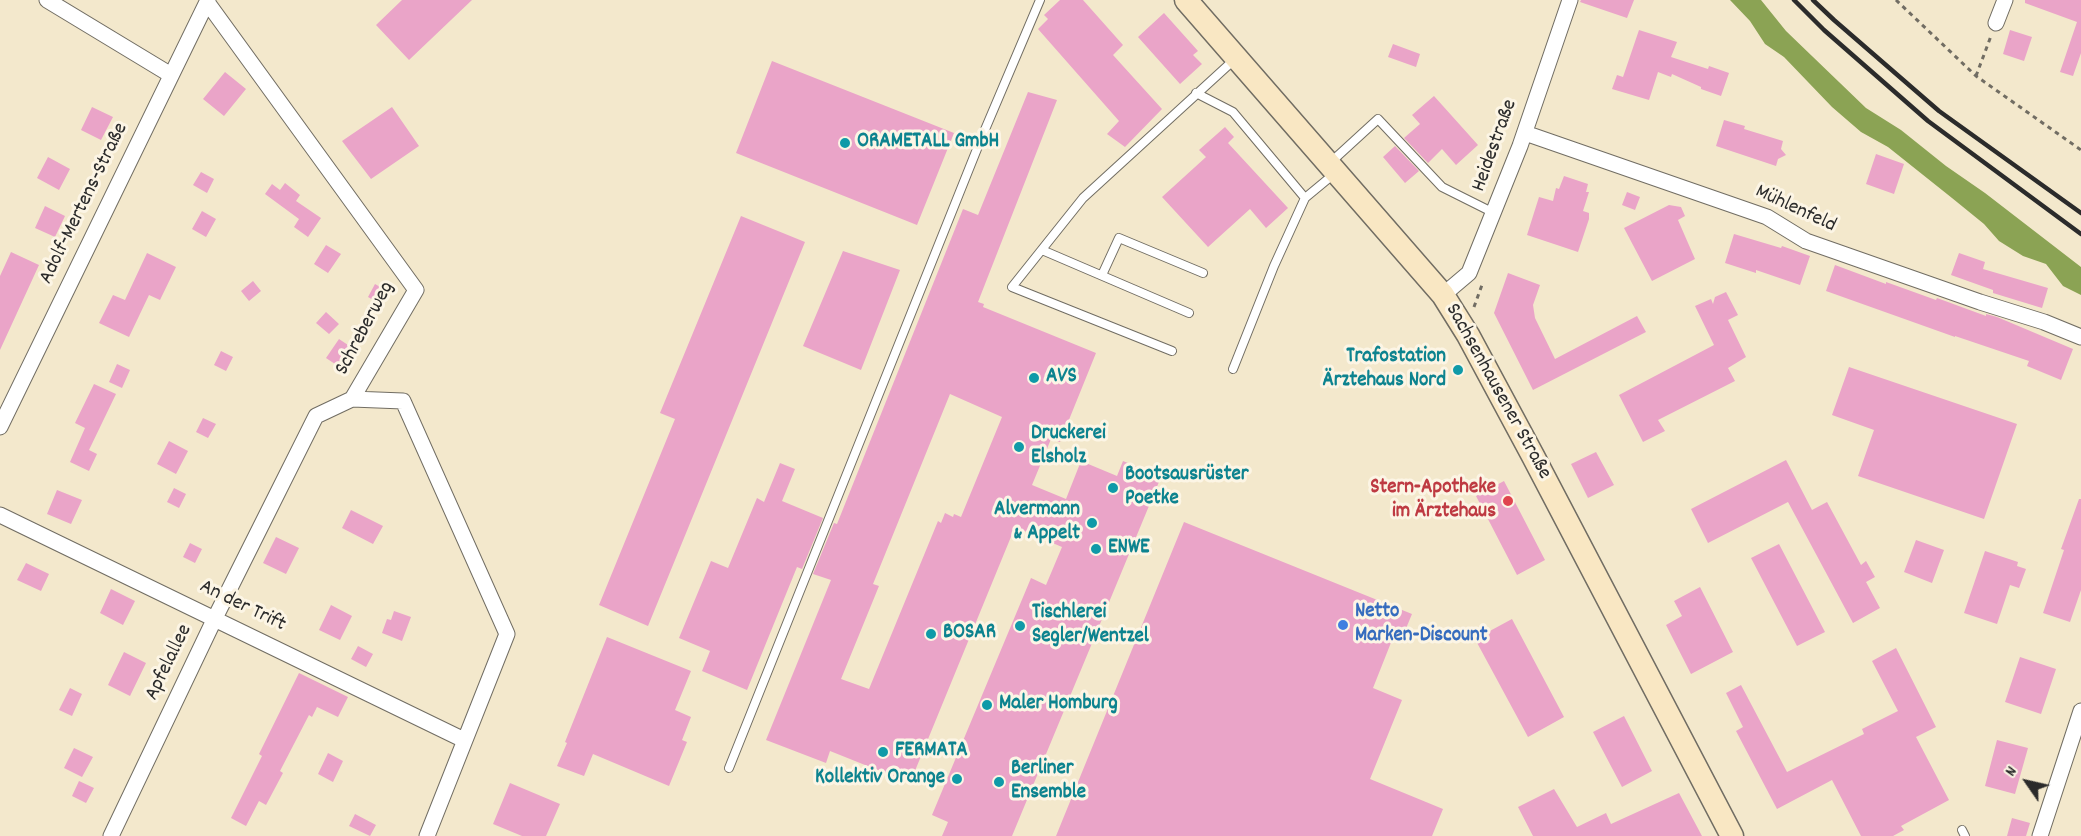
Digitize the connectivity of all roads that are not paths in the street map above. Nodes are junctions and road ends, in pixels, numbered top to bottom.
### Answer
1 (47, 0) edge
2 (1040, 0) edge
3 (1186, 0) edge
4 (1570, 0) edge
5 (2005, 0) edge
6 (208, 1) edge
7 (1996, 23) road end
8 (1236, 58) junction
9 (171, 75) junction
10 (1196, 93) junction
11 (1525, 133) junction
12 (1333, 168) junction
13 (1305, 198) junction
14 (1494, 213) junction
15 (1042, 250) junction
16 (1203, 273) dead end
17 (1102, 275) junction
18 (1443, 295) junction
19 (1189, 312) dead end
20 (2081, 337) edge
21 (1172, 351) dead end
22 (1233, 369) dead end
23 (352, 399) junction
24 (0, 426) edge
25 (0, 515) edge
26 (215, 618) junction
27 (2081, 711) edge
28 (464, 740) junction
29 (729, 768) dead end
30 (111, 836) edge
31 (427, 836) edge
32 (1732, 836) edge
33 (2040, 836) edge

1 - 9 street
2 - 29 lane
3 - 8 main road, Sachsenhausener Straße
4 - 11 street, Heidestraße
5 - 7 street
6 - 9 street, Adolf-Mertens-Straße
6 - 23 street, Schreberweg
8 - 10 lane
8 - 12 main road, Sachsenhausener Straße
9 - 24 street, Adolf-Mertens-Straße
10 - 13 lane
10 - 15 lane
11 - 14 street, Heidestraße
11 - 20 street, Mühlenfeld
12 - 13 lane
12 - 14 lane
12 - 18 main road, Sachsenhausener Straße
13 - 22 lane
14 - 18 street, Heidestraße
15 - 17 lane
15 - 21 lane
16 - 17 lane
17 - 19 lane
18 - 32 main road, Sachsenhausener Straße
23 - 26 street, Apfelallee
23 - 28 street, Schreberweg
25 - 26 street, An der Trift
26 - 28 street, An der Trift
26 - 30 street, Apfelallee
27 - 33 street
28 - 31 street, Schreberweg

